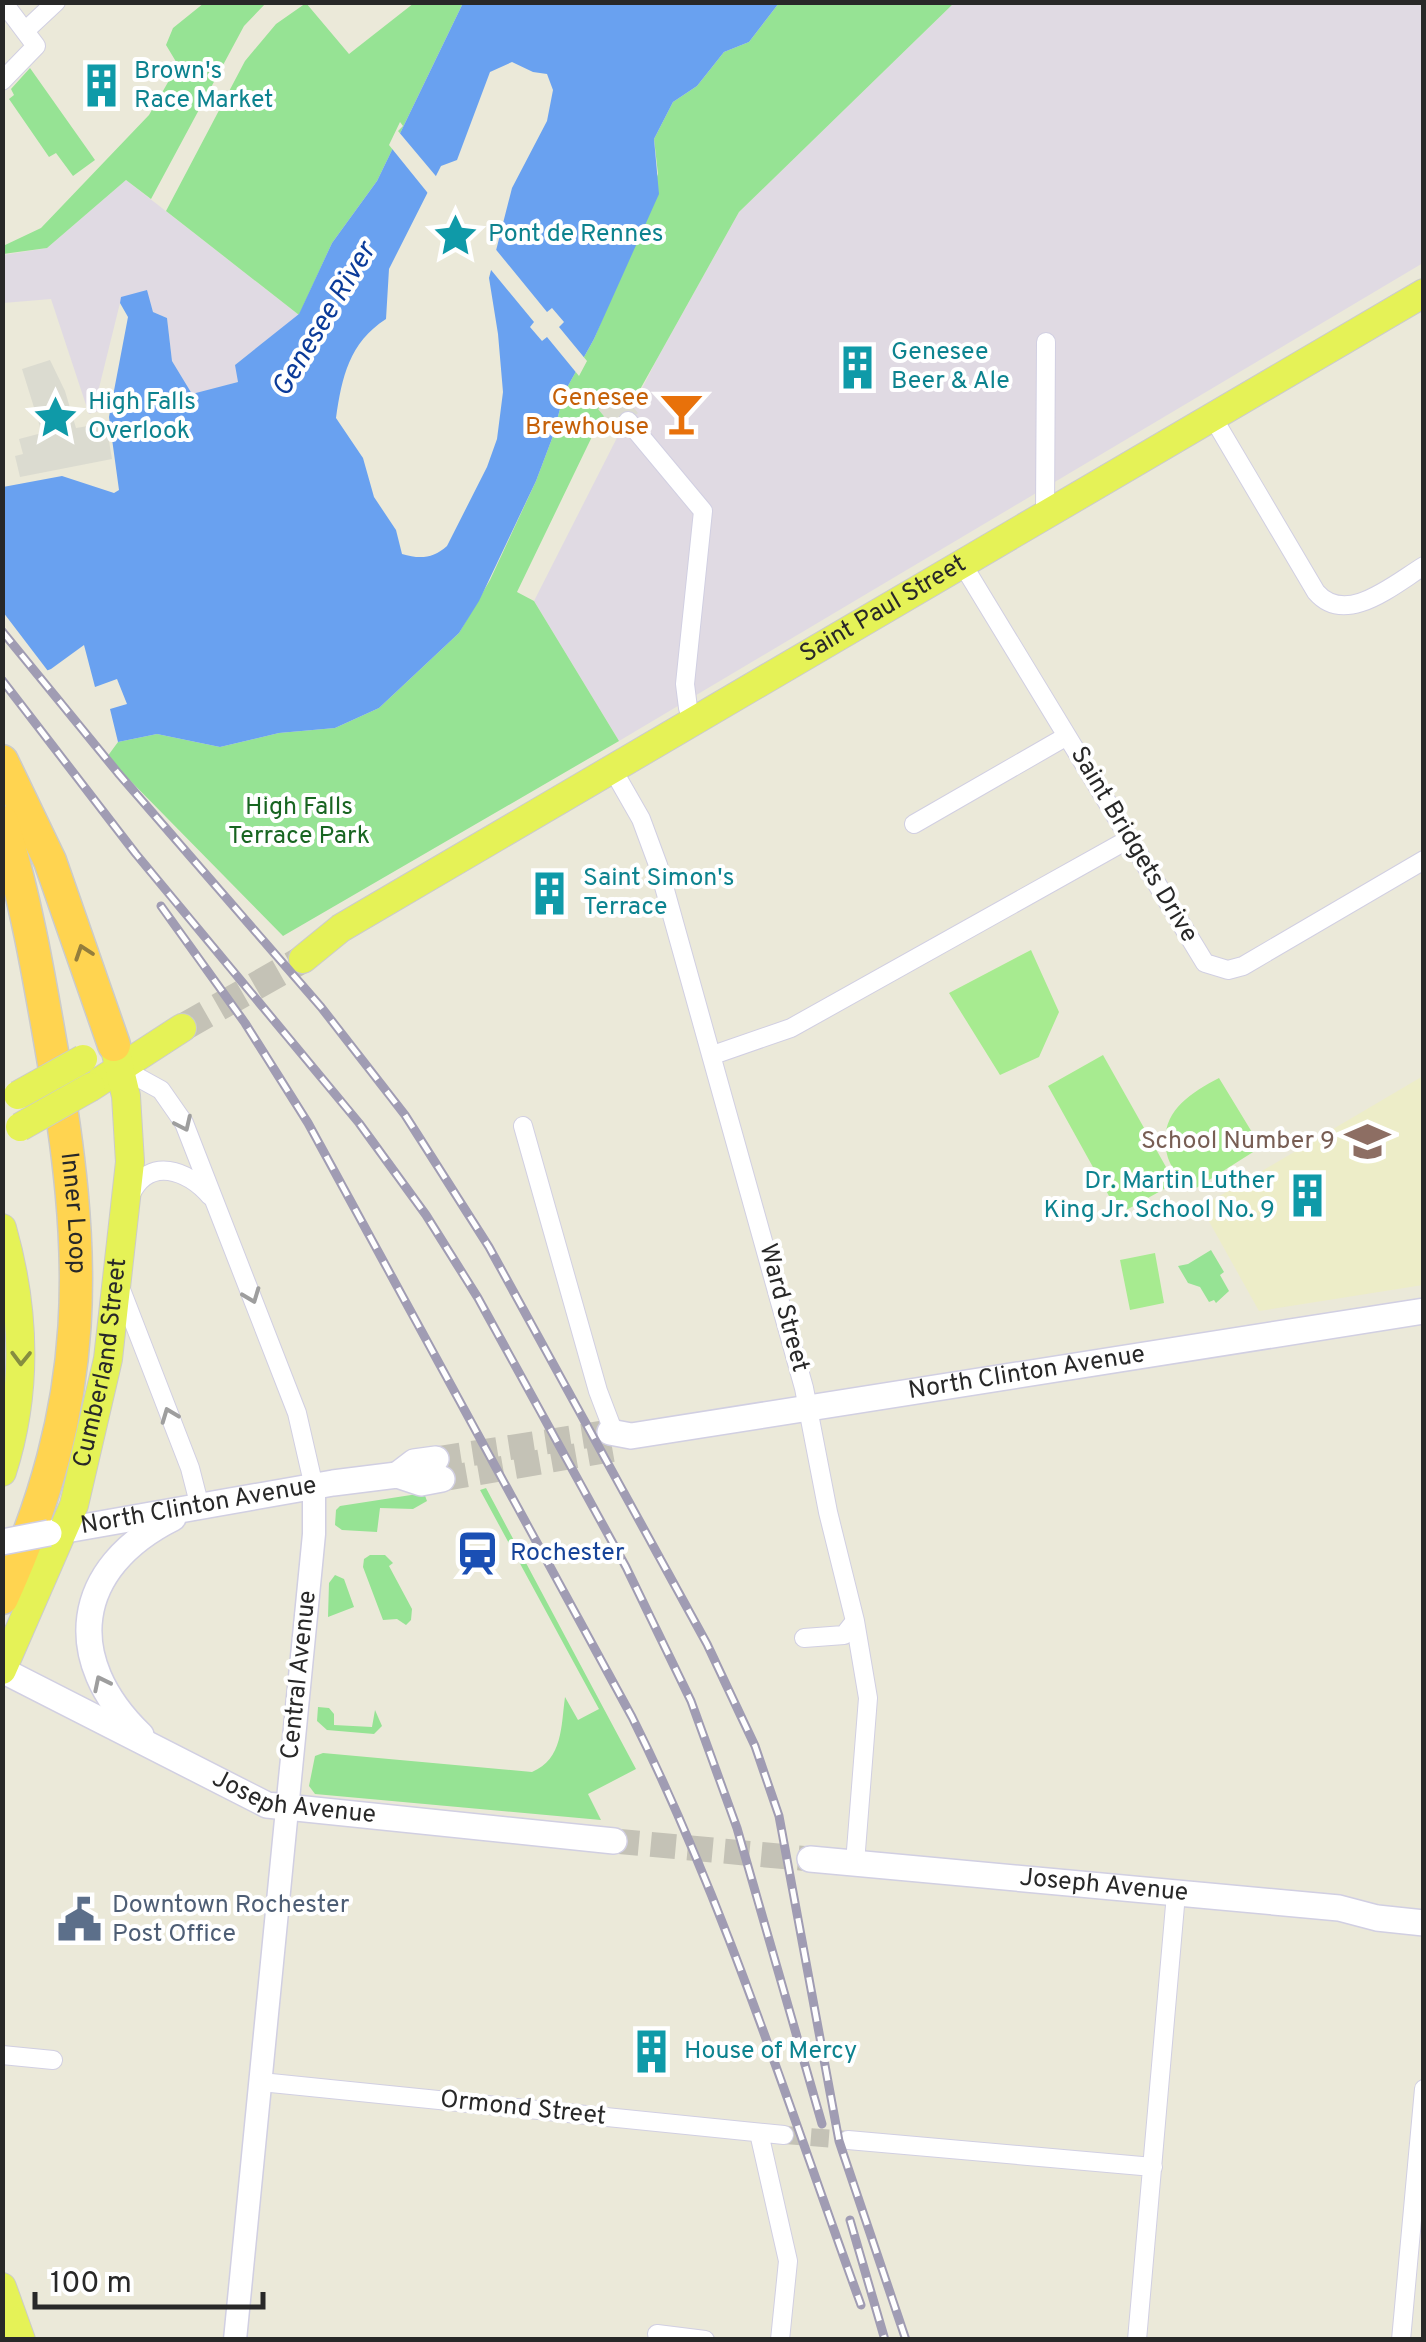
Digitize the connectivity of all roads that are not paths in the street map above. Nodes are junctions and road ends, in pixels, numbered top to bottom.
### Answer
1 (3, 2) edge
2 (56, 2) edge
3 (30, 39) junction
4 (2, 81) edge
5 (1424, 293) edge
6 (1046, 342) dead end
7 (1212, 416) junction
8 (628, 421) dead end
9 (1045, 514) junction
10 (963, 564) junction
11 (1424, 566) edge
12 (694, 722) junction
13 (1067, 736) junction
14 (2, 761) edge
15 (613, 770) junction
16 (2, 822) edge
17 (914, 824) dead end
18 (1128, 839) junction
19 (1424, 860) edge
20 (2, 900) edge
21 (298, 953) tunnel mouth
22 (179, 1022) tunnel mouth
23 (118, 1056) junction
24 (713, 1056) junction
25 (11, 1115) edge
26 (524, 1126) dead end
27 (216, 1205) junction
28 (127, 1206) junction
29 (2, 1228) edge
30 (119, 1282) junction
31 (1424, 1311) edge
32 (809, 1410) junction
33 (617, 1437) joint
34 (438, 1469) tunnel mouth
35 (2, 1472) edge
36 (314, 1487) junction
37 (200, 1507) junction
38 (56, 1532) junction
39 (2, 1544) edge
40 (2, 1598) edge
41 (855, 1621) junction
42 (804, 1638) dead end
43 (2, 1670) edge
44 (165, 1755) junction
45 (286, 1808) junction
46 (614, 1840) tunnel mouth
47 (810, 1859) tunnel mouth
48 (855, 1863) junction
49 (1176, 1894) junction
50 (1424, 1906) edge
51 (1339, 1908) junction
52 (1424, 1923) edge
53 (2, 2056) edge
54 (53, 2060) dead end
55 (261, 2082) junction
56 (1424, 2089) edge
57 (758, 2133) junction
58 (784, 2135) tunnel mouth
59 (848, 2140) tunnel mouth
60 (1153, 2167) junction
61 (2, 2287) edge
62 (657, 2334) dead end
63 (21, 2340) edge
64 (235, 2340) edge
65 (705, 2340) edge
66 (780, 2340) edge
67 (1138, 2340) edge
68 (1402, 2340) edge

1 - 3 street
2 - 3 street
3 - 4 street
5 - 7 main road, Saint Paul Street
6 - 9 street
7 - 9 main road, Saint Paul Street
7 - 11 street
8 - 12 street
9 - 10 main road, Saint Paul Street
10 - 12 main road, Saint Paul Street
10 - 13 street, Saint Bridgets Drive
12 - 15 main road, Saint Paul Street
13 - 17 street
13 - 18 street, Saint Bridgets Drive
23 -> 14 highway
15 - 21 main road, Saint Paul Street
15 - 24 street, Ward Street
16 - 40 highway, Inner Loop
18 - 19 street, Saint Bridgets Drive
18 - 24 street
20 - 39 highway, Inner Loop
22 - 23 main road
23 - 25 main road, bridge
23 -> 27 street, Central Avenue
23 - 28 main road, Cumberland Street
24 - 32 street, Ward Street
26 - 33 street
27 - 28 street, Central Avenue
27 -> 36 street, Central Avenue
28 - 30 main road, Cumberland Street
29 -> 35 main road
37 -> 30 street
30 - 38 main road, Cumberland Street
31 - 32 main road, North Clinton Avenue
32 - 33 main road, North Clinton Avenue
32 - 41 street, Ward Street
34 - 36 main road, North Clinton Avenue
36 - 37 main road, North Clinton Avenue
36 - 45 street, Central Avenue
37 - 38 main road, North Clinton Avenue
44 -> 37 main road
38 - 39 main road, North Clinton Avenue, bridge
38 - 43 main road, Cumberland Street
41 - 42 street
41 - 48 street, Ward Street
43 - 44 main road, Joseph Avenue
44 - 45 main road, Joseph Avenue
45 - 46 main road, Joseph Avenue
45 - 55 street, Central Avenue
47 - 48 main road, Joseph Avenue
48 - 49 main road, Joseph Avenue
49 - 51 main road, Joseph Avenue
49 - 60 street
50 - 51 main road, Joseph Avenue
51 - 52 main road, Joseph Avenue
53 - 54 street
55 - 57 street, Ormond Street
55 - 64 street, Central Avenue
56 - 68 street
57 - 58 street, Ormond Street
57 - 66 street
59 - 60 street
60 - 67 street
61 - 63 main road
62 - 65 street

